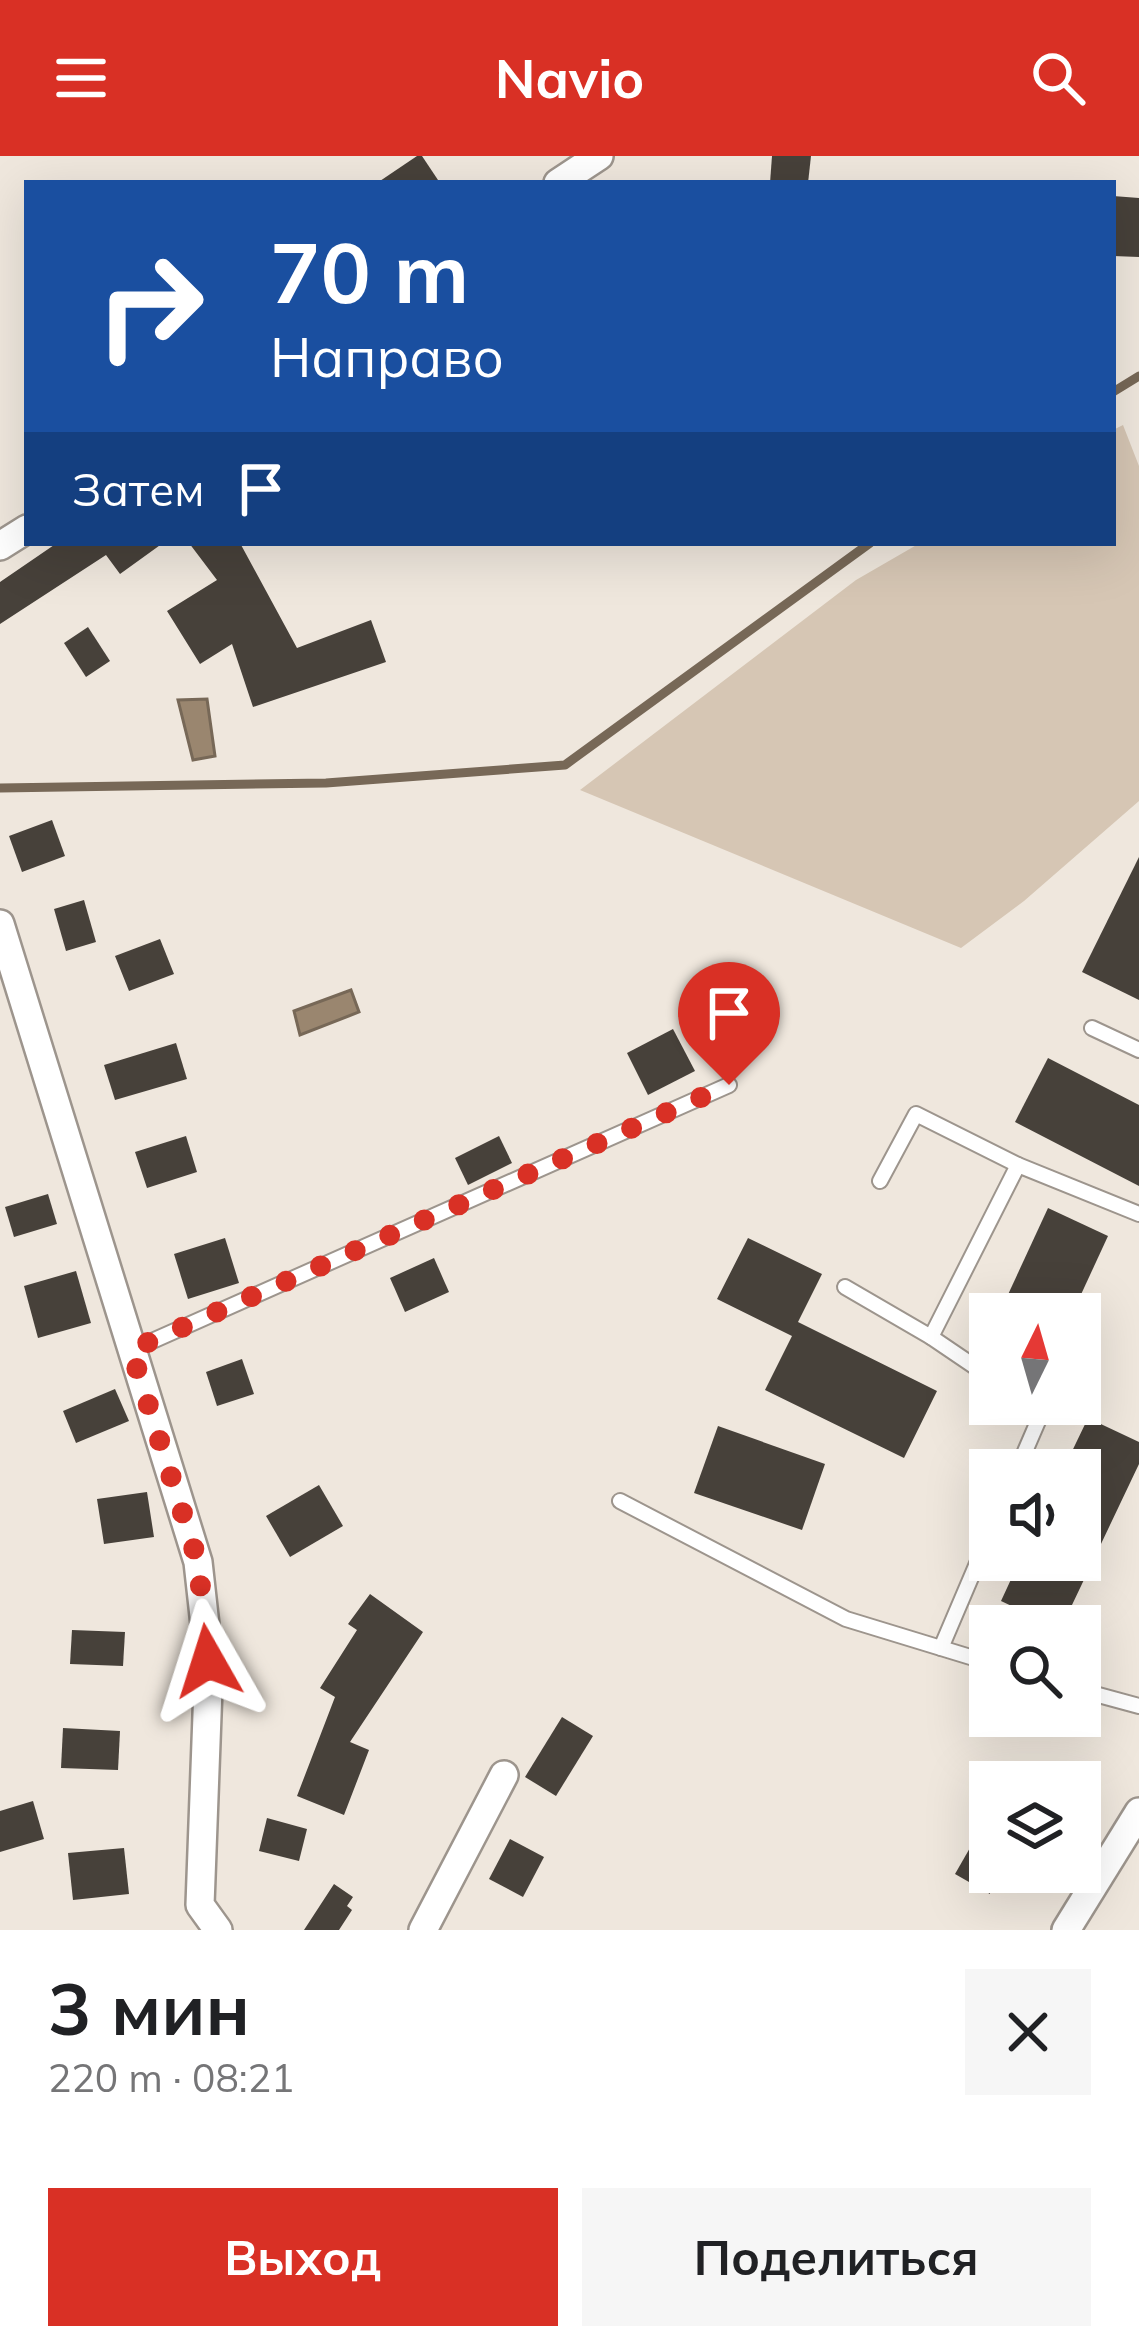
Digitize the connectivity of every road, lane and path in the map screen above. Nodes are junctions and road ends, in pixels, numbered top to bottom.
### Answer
1 (599, 156) edge
2 (563, 180) edge
3 (0, 924) edge
4 (1092, 1028) dead end
5 (1139, 1049) edge
6 (729, 1085) dead end
7 (1018, 1165) junction
8 (880, 1181) dead end
9 (1139, 1214) edge
10 (845, 1287) dead end
11 (931, 1336) junction
12 (131, 1350) junction
13 (969, 1362) edge
14 (620, 1501) dead end
15 (970, 1581) edge
16 (941, 1648) junction
17 (969, 1657) edge
18 (1101, 1696) edge
19 (1139, 1706) edge
20 (504, 1775) dead end
21 (1139, 1812) edge
22 (218, 1930) edge
23 (423, 1930) edge
24 (1066, 1930) edge

1 - 2 street
3 - 12 street
4 - 5 lane
6 - 12 lane
7 - 8 lane
7 - 9 lane
7 - 11 lane
10 - 11 lane
11 - 13 lane
12 - 22 street
14 - 16 lane
15 - 16 lane
16 - 17 lane
18 - 19 lane
20 - 23 street
21 - 24 street

